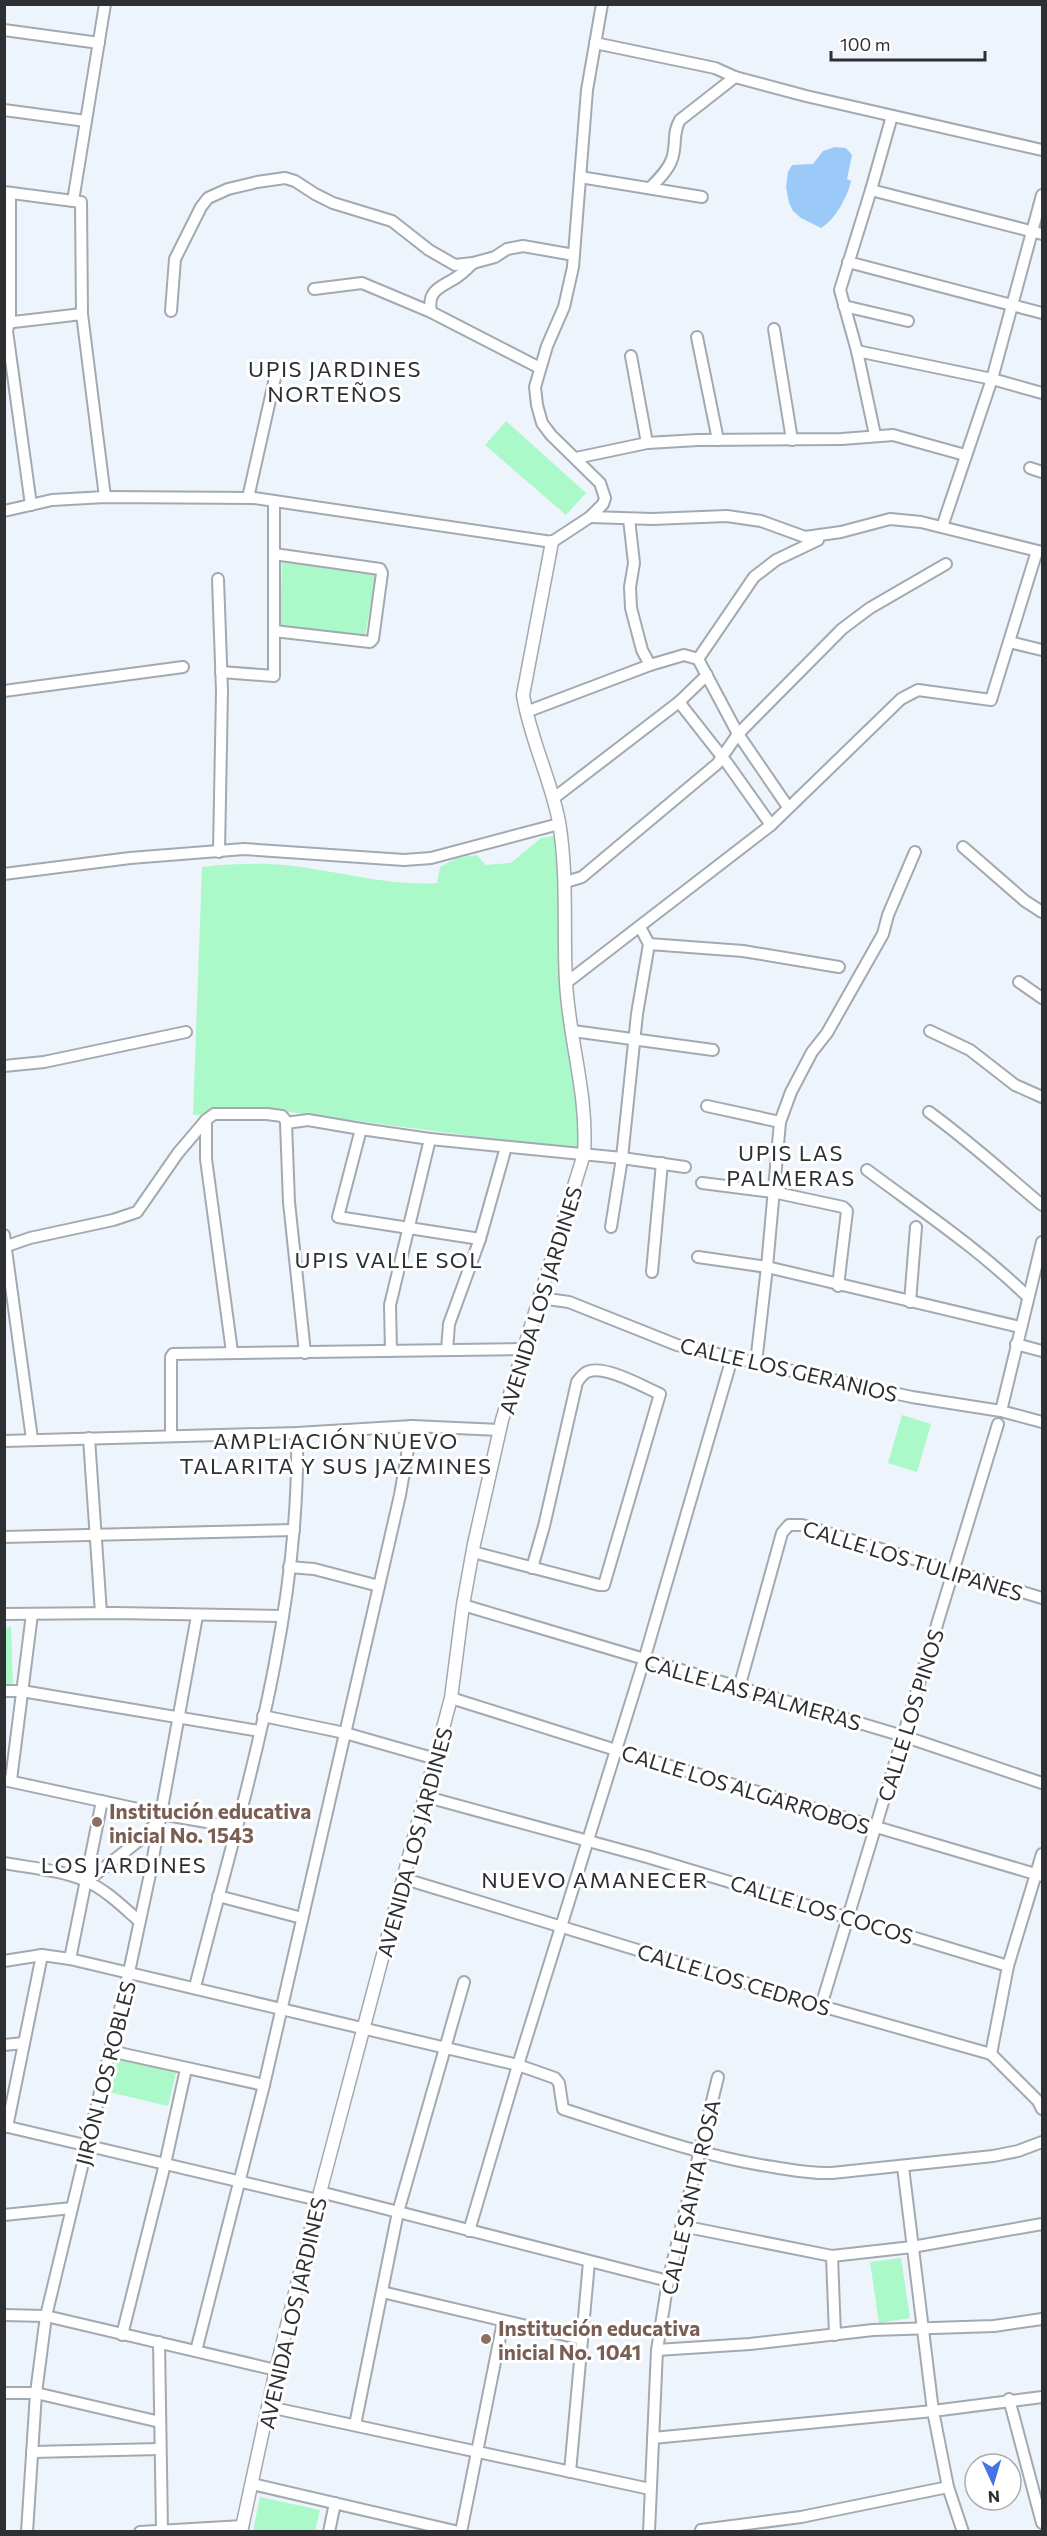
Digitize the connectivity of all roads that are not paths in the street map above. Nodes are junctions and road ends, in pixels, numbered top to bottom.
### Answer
1 (105, 4) edge
2 (602, 4) edge
3 (4, 30) edge
4 (99, 43) junction
5 (595, 43) junction
6 (735, 77) junction
7 (4, 110) edge
8 (892, 116) junction
9 (86, 121) junction
10 (1042, 150) edge
11 (580, 177) junction
12 (651, 188) junction
13 (871, 190) junction
14 (8, 192) edge
15 (1042, 195) edge
16 (702, 198) dead end
17 (73, 201) junction
18 (1038, 232) edge
19 (574, 255) junction
20 (848, 262) junction
21 (473, 263) junction
22 (314, 289) dead end
23 (1011, 305) junction
24 (844, 306) junction
25 (171, 311) dead end
26 (431, 312) junction
27 (1042, 313) edge
28 (82, 314) junction
29 (908, 321) dead end
30 (7, 323) edge
31 (774, 329) dead end
32 (698, 337) dead end
33 (857, 351) junction
34 (631, 356) dead end
35 (540, 368) junction
36 (277, 369) dead end
37 (992, 379) junction
38 (1042, 393) edge
39 (875, 435) junction
40 (718, 440) junction
41 (792, 440) junction
42 (647, 443) junction
43 (965, 454) junction
44 (576, 458) junction
45 (1030, 468) dead end
46 (1042, 472) edge
47 (105, 497) junction
48 (248, 498) junction
49 (274, 501) junction
50 (31, 505) junction
51 (4, 511) edge
52 (590, 517) junction
53 (629, 519) junction
54 (942, 527) junction
55 (841, 532) junction
56 (552, 542) junction
57 (1040, 551) edge
58 (274, 554) junction
59 (946, 564) dead end
60 (218, 579) dead end
61 (274, 631) junction
62 (1009, 642) junction
63 (1042, 650) edge
64 (698, 659) junction
65 (650, 665) junction
66 (183, 667) dead end
67 (221, 672) junction
68 (707, 675) junction
69 (4, 691) edge
70 (679, 702) junction
71 (526, 712) junction
72 (738, 734) junction
73 (722, 757) junction
74 (554, 798) junction
75 (789, 807) junction
76 (559, 824) junction
77 (771, 825) junction
78 (963, 847) dead end
79 (219, 852) junction
80 (915, 852) dead end
81 (4, 874) edge
82 (566, 882) junction
83 (1042, 912) edge
84 (640, 927) junction
85 (650, 944) junction
86 (839, 967) dead end
87 (1018, 982) dead end
88 (566, 983) junction
89 (1042, 998) edge
90 (573, 1031) junction
91 (930, 1031) dead end
92 (186, 1032) dead end
93 (635, 1039) junction
94 (713, 1050) dead end
95 (4, 1066) edge
96 (1042, 1097) edge
97 (707, 1106) dead end
98 (929, 1112) dead end
99 (206, 1120) junction
100 (780, 1122) junction
101 (288, 1123) junction
102 (361, 1129) junction
103 (430, 1139) junction
104 (507, 1147) junction
105 (584, 1154) junction
106 (622, 1158) junction
107 (662, 1163) junction
108 (685, 1167) dead end
109 (867, 1170) dead end
110 (702, 1183) dead end
111 (773, 1192) junction
112 (1042, 1205) edge
113 (611, 1227) dead end
114 (916, 1227) dead end
115 (409, 1230) junction
116 (4, 1235) edge
117 (480, 1239) junction
118 (1042, 1242) edge
119 (5, 1247) edge
120 (698, 1257) dead end
121 (767, 1267) junction
122 (652, 1272) dead end
123 (838, 1286) junction
124 (1028, 1297) junction
125 (540, 1298) junction
126 (910, 1302) junction
127 (1020, 1327) junction
128 (1016, 1344) junction
129 (524, 1349) junction
130 (447, 1350) junction
131 (391, 1351) junction
132 (1042, 1351) edge
133 (232, 1352) junction
134 (305, 1353) junction
135 (732, 1358) junction
136 (756, 1364) junction
137 (1001, 1411) junction
138 (1042, 1422) edge
139 (998, 1424) dead end
140 (412, 1426) junction
141 (500, 1430) junction
142 (297, 1433) junction
143 (171, 1436) junction
144 (89, 1438) junction
145 (32, 1439) junction
146 (4, 1441) edge
147 (294, 1530) junction
148 (95, 1535) junction
149 (4, 1537) edge
150 (473, 1552) junction
151 (289, 1567) junction
152 (532, 1568) junction
153 (954, 1572) junction
154 (379, 1586) junction
155 (1042, 1598) edge
156 (463, 1605) junction
157 (101, 1613) junction
158 (4, 1614) edge
159 (32, 1614) junction
160 (197, 1616) junction
161 (283, 1616) junction
162 (644, 1660) junction
163 (739, 1688) junction
164 (4, 1691) edge
165 (22, 1691) junction
166 (451, 1698) junction
167 (263, 1716) junction
168 (178, 1718) junction
169 (259, 1731) junction
170 (345, 1733) junction
171 (903, 1736) junction
172 (616, 1750) junction
173 (436, 1760) junction
174 (8, 1780) edge
175 (1042, 1782) edge
176 (426, 1797) junction
177 (102, 1801) junction
178 (160, 1817) junction
179 (235, 1827) junction
180 (875, 1828) junction
181 (588, 1841) junction
182 (1042, 1854) edge
183 (4, 1863) edge
184 (1039, 1875) edge
185 (405, 1879) junction
186 (87, 1881) junction
187 (218, 1896) junction
188 (848, 1917) junction
189 (302, 1918) junction
190 (138, 1920) junction
191 (562, 1927) junction
192 (42, 1955) junction
193 (70, 1959) junction
194 (4, 1962) edge
195 (1008, 1966) junction
196 (129, 1972) junction
197 (464, 1982) dead end
198 (195, 1987) junction
199 (821, 2006) junction
200 (281, 2007) junction
201 (365, 2028) junction
202 (24, 2043) junction
203 (4, 2045) edge
204 (445, 2048) junction
205 (110, 2051) junction
206 (991, 2054) junction
207 (518, 2065) junction
208 (186, 2068) junction
209 (718, 2077) dead end
210 (264, 2085) junction
211 (1042, 2109) edge
212 (6, 2127) edge
213 (1042, 2142) edge
214 (87, 2145) junction
215 (698, 2152) junction
216 (165, 2164) junction
217 (903, 2167) junction
218 (240, 2181) junction
219 (319, 2196) junction
220 (72, 2208) junction
221 (398, 2212) junction
222 (4, 2215) edge
223 (1042, 2224) edge
224 (682, 2226) junction
225 (469, 2231) junction
226 (912, 2247) junction
227 (832, 2256) junction
228 (589, 2262) junction
229 (668, 2281) junction
230 (382, 2292) junction
231 (4, 2315) edge
232 (46, 2316) junction
233 (1042, 2319) edge
234 (503, 2322) junction
235 (924, 2327) junction
236 (122, 2335) junction
237 (835, 2335) junction
238 (582, 2339) junction
239 (159, 2342) junction
240 (657, 2350) junction
241 (196, 2351) junction
242 (276, 2370) junction
243 (4, 2393) edge
244 (36, 2393) junction
245 (1042, 2397) edge
246 (1009, 2399) junction
247 (268, 2407) junction
248 (933, 2410) junction
249 (160, 2422) junction
250 (355, 2426) junction
251 (652, 2438) junction
252 (160, 2449) junction
253 (32, 2452) junction
254 (478, 2452) junction
255 (570, 2472) junction
256 (252, 2484) junction
257 (948, 2487) junction
258 (650, 2489) junction
259 (335, 2503) junction
260 (1042, 2523) edge
261 (242, 2529) edge
262 (162, 2530) edge
263 (701, 2530) dead end
264 (959, 2531) edge
265 (27, 2532) edge
266 (140, 2532) edge
267 (329, 2532) edge
268 (460, 2532) edge
269 (649, 2532) edge

1 - 4 street
2 - 5 street
3 - 4 street
4 - 9 street
5 - 6 street
5 - 11 street
6 - 8 street
6 - 12 street
7 - 9 street
8 - 10 street
8 - 13 street
9 - 17 street
11 - 12 street
11 - 19 street
12 - 16 street
13 - 18 street
13 - 20 street
14 - 17 street
14 - 30 street
15 - 18 street
17 - 28 street
18 - 23 street
19 - 21 street
19 - 35 street
20 - 23 street
20 - 24 street
21 - 25 street
21 - 26 street
22 - 26 street
23 - 27 street
23 - 37 street
24 - 29 street
24 - 33 street
26 - 35 street
28 - 30 street
28 - 47 street
30 - 50 street
31 - 41 street
32 - 40 street
33 - 37 street
33 - 39 street
34 - 42 street
35 - 44 street
36 - 48 street
37 - 38 street
37 - 43 street
39 - 41 street
39 - 43 street
40 - 41 street
40 - 42 street
42 - 44 street
43 - 54 street
44 - 52 street
45 - 46 street
47 - 48 street
47 - 50 street
48 - 49 street
49 - 56 street
49 - 58 street
50 - 51 street
52 - 53 street
52 - 56 street
53 - 55 street
53 - 65 street
54 - 55 street
54 - 57 street
55 - 64 street
56 - 71 street, AVENIDA LOS JARDINES
57 - 62 street
58 - 61 street
58 - 61 street
59 - 72 street
60 - 67 street
61 - 67 street
62 - 63 street
62 - 75 street
64 - 65 street
64 - 68 street
65 - 71 street
66 - 69 street
67 - 79 street
68 - 70 street
68 - 72 street
70 - 73 street
70 - 74 street
71 - 74 street, AVENIDA LOS JARDINES
72 - 73 street
72 - 75 street
73 - 77 street
73 - 82 street
74 - 76 street, AVENIDA LOS JARDINES
75 - 77 street
76 - 79 street
76 - 82 street, AVENIDA LOS JARDINES
77 - 84 street
78 - 83 street
79 - 81 street
80 - 100 street
82 - 88 street, AVENIDA LOS JARDINES
84 - 85 street
84 - 88 street
85 - 86 street
85 - 93 street
87 - 89 street
88 - 90 street, AVENIDA LOS JARDINES
90 - 93 street
90 - 105 street, AVENIDA LOS JARDINES
91 - 96 street
92 - 95 street
93 - 94 street
93 - 106 street
97 - 100 street
98 - 112 street
99 - 101 street
99 - 119 street
99 - 133 street
100 - 111 street
101 - 102 street
101 - 134 street
102 - 103 street
102 - 115 street
103 - 104 street
103 - 115 street
104 - 105 street
104 - 117 street
105 - 106 street
105 - 125 street, AVENIDA LOS JARDINES
106 - 107 street
106 - 113 street
107 - 108 street
107 - 122 street
109 - 124 street
110 - 111 street
111 - 121 street
111 - 123 street
114 - 126 street
115 - 117 street
115 - 131 street
116 - 119 street
117 - 130 street
118 - 124 street
119 - 145 street
120 - 121 street
121 - 123 street
121 - 136 street
123 - 126 street
124 - 127 street
125 - 129 street, AVENIDA LOS JARDINES
125 - 135 street, CALLE LOS GERANIOS
126 - 127 street
127 - 128 street
128 - 132 street
128 - 137 street
129 - 130 street
129 - 141 street, AVENIDA LOS JARDINES
130 - 131 street
131 - 134 street
133 - 134 street
133 - 143 street
135 - 136 street, CALLE LOS GERANIOS
135 - 162 street
136 - 137 street, CALLE LOS GERANIOS
137 - 138 street, CALLE LOS GERANIOS
139 - 153 street, CALLE LOS PINOS
140 - 141 street
140 - 142 street
140 - 154 street
141 - 150 street, AVENIDA LOS JARDINES
142 - 143 street
142 - 147 street
143 - 144 street
144 - 145 street
144 - 148 street
145 - 146 street
147 - 148 street
147 - 151 street
148 - 149 street
148 - 157 street
150 - 152 street
150 - 156 street, AVENIDA LOS JARDINES
151 - 154 street
151 - 161 street
152 - 152 street
153 - 155 street, CALLE LOS TULIPANES
153 - 163 street, CALLE LOS TULIPANES
153 - 171 street, CALLE LOS PINOS
154 - 170 street
156 - 162 street, CALLE LAS PALMERAS
156 - 166 street, AVENIDA LOS JARDINES
157 - 159 street
157 - 160 street
158 - 159 street
159 - 165 street
160 - 161 street
160 - 168 street, JIRÓN LOS ROBLES
161 - 167 street
162 - 163 street, CALLE LAS PALMERAS
162 - 172 street
163 - 171 street, CALLE LAS PALMERAS
164 - 165 street
165 - 168 street
165 - 174 street
166 - 172 street, CALLE LOS ALGARROBOS
166 - 173 street, AVENIDA LOS JARDINES
167 - 169 street
167 - 170 street
168 - 169 street
168 - 178 street, JIRÓN LOS ROBLES
169 - 179 street
170 - 173 street
170 - 189 street
171 - 175 street, CALLE LAS PALMERAS
171 - 180 street, CALLE LOS PINOS
172 - 180 street, CALLE LOS ALGARROBOS
172 - 181 street
173 - 176 street, AVENIDA LOS JARDINES
174 - 177 street
176 - 181 street, CALLE LOS COCOS
176 - 185 street, AVENIDA LOS JARDINES
177 - 178 street
177 - 186 street
178 - 179 street
178 - 186 street
178 - 190 street, JIRÓN LOS ROBLES
179 - 187 street
180 - 184 street, CALLE LOS ALGARROBOS
180 - 188 street, CALLE LOS PINOS
181 - 188 street, CALLE LOS COCOS
181 - 191 street
182 - 184 street
183 - 186 street
184 - 195 street
185 - 191 street, CALLE LOS CEDROS
185 - 201 street, AVENIDA LOS JARDINES
186 - 190 street
186 - 193 street
187 - 189 street
187 - 198 street
188 - 195 street, CALLE LOS COCOS
188 - 199 street, CALLE LOS PINOS
189 - 200 street
190 - 196 street, JIRÓN LOS ROBLES
191 - 199 street, CALLE LOS CEDROS
191 - 207 street
192 - 193 street
192 - 194 street
192 - 202 street
193 - 196 street
195 - 206 street
196 - 198 street
196 - 205 street, JIRÓN LOS ROBLES
197 - 204 street
198 - 200 street
199 - 206 street, CALLE LOS CEDROS
200 - 201 street
200 - 210 street
201 - 204 street
201 - 219 street, AVENIDA LOS JARDINES
202 - 203 street
202 - 212 street
204 - 207 street
204 - 221 street
205 - 208 street
205 - 214 street, JIRÓN LOS ROBLES
206 - 211 street, CALLE LOS CEDROS
207 - 215 street
207 - 225 street
208 - 210 street
208 - 216 street
209 - 215 street, CALLE SANTA ROSA
210 - 218 street
212 - 214 street
213 - 217 street
214 - 216 street
214 - 220 street, JIRÓN LOS ROBLES
215 - 217 street
215 - 224 street, CALLE SANTA ROSA
216 - 218 street
216 - 236 street
217 - 226 street
218 - 219 street
218 - 241 street
219 - 221 street
219 - 242 street, AVENIDA LOS JARDINES
220 - 222 street
220 - 232 street, JIRÓN LOS ROBLES
221 - 225 street
221 - 230 street
223 - 226 street
224 - 227 street
224 - 229 street, CALLE SANTA ROSA
225 - 228 street
226 - 227 street
226 - 235 street
227 - 237 street
228 - 229 street
228 - 238 street
229 - 240 street, CALLE SANTA ROSA
230 - 234 street
230 - 250 street
231 - 232 street
232 - 236 street
232 - 244 street, JIRÓN LOS ROBLES
233 - 235 street
234 - 238 street
234 - 254 street
235 - 237 street
235 - 248 street
236 - 239 street
237 - 240 street
238 - 255 street
239 - 241 street
239 - 249 street
240 - 251 street, CALLE SANTA ROSA
241 - 242 street
242 - 247 street, AVENIDA LOS JARDINES
243 - 244 street
244 - 249 street
244 - 253 street, JIRÓN LOS ROBLES
245 - 246 street
246 - 248 street
246 - 260 street
247 - 250 street
247 - 256 street, AVENIDA LOS JARDINES
248 - 251 street
248 - 257 street
249 - 252 street
250 - 254 street
251 - 258 street, CALLE SANTA ROSA
252 - 253 street
252 - 262 street
253 - 265 street, JIRÓN LOS ROBLES
254 - 255 street
254 - 268 street
255 - 258 street
256 - 259 street
256 - 261 street, AVENIDA LOS JARDINES
257 - 263 street
257 - 264 street
258 - 269 street, CALLE SANTA ROSA
259 - 267 street
259 - 268 street
261 - 262 street
262 - 266 street

